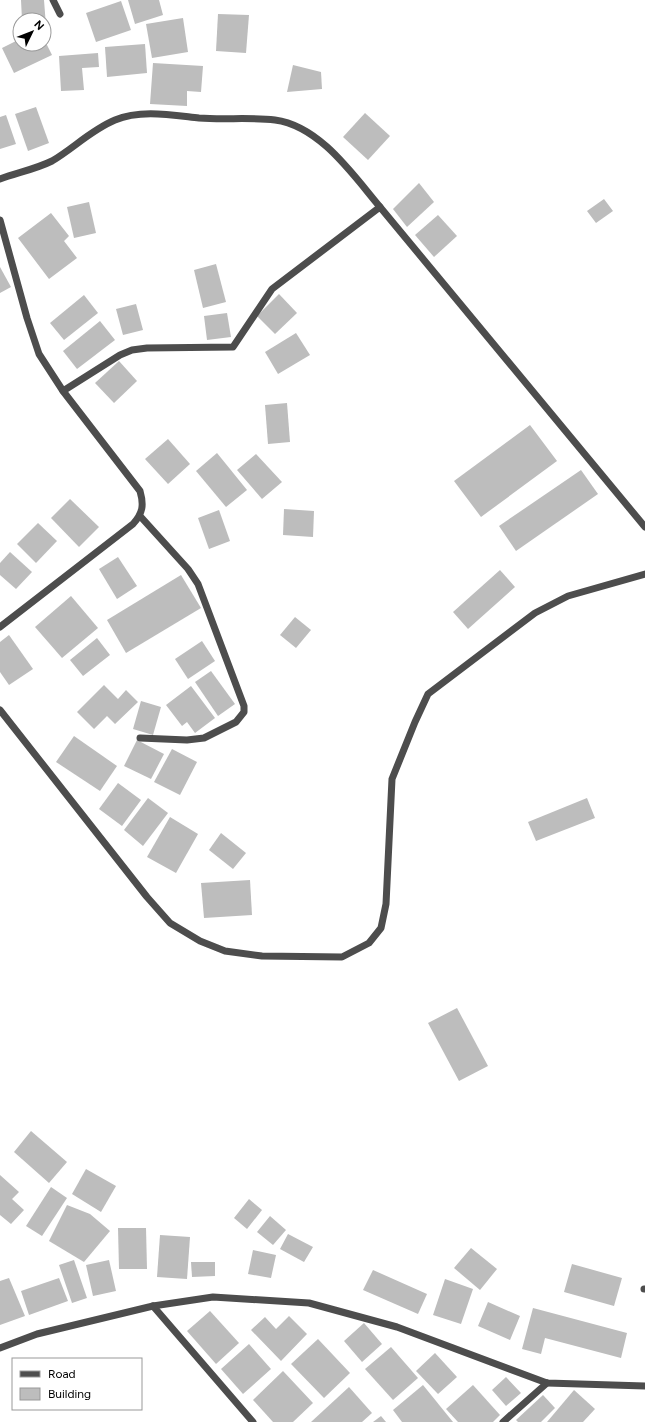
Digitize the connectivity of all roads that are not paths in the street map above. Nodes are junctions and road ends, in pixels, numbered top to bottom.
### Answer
1 (53, 0) edge
2 (60, 14) dead end
3 (0, 179) edge
4 (380, 207) junction
5 (0, 220) edge
6 (63, 391) junction
7 (140, 516) junction
8 (645, 527) edge
9 (645, 574) edge
10 (0, 627) edge
11 (0, 710) edge
12 (140, 738) dead end
13 (153, 1306) junction
14 (0, 1348) edge
15 (547, 1383) junction
16 (645, 1386) edge
17 (253, 1422) edge
18 (503, 1422) edge

1 - 2 street
3 - 4 street
4 - 6 street
4 - 8 street
5 - 6 street
6 - 7 street
7 - 10 street
7 - 12 street
9 - 11 street
13 - 14 street
13 - 15 street
13 - 17 street
15 - 16 street
15 - 18 street

